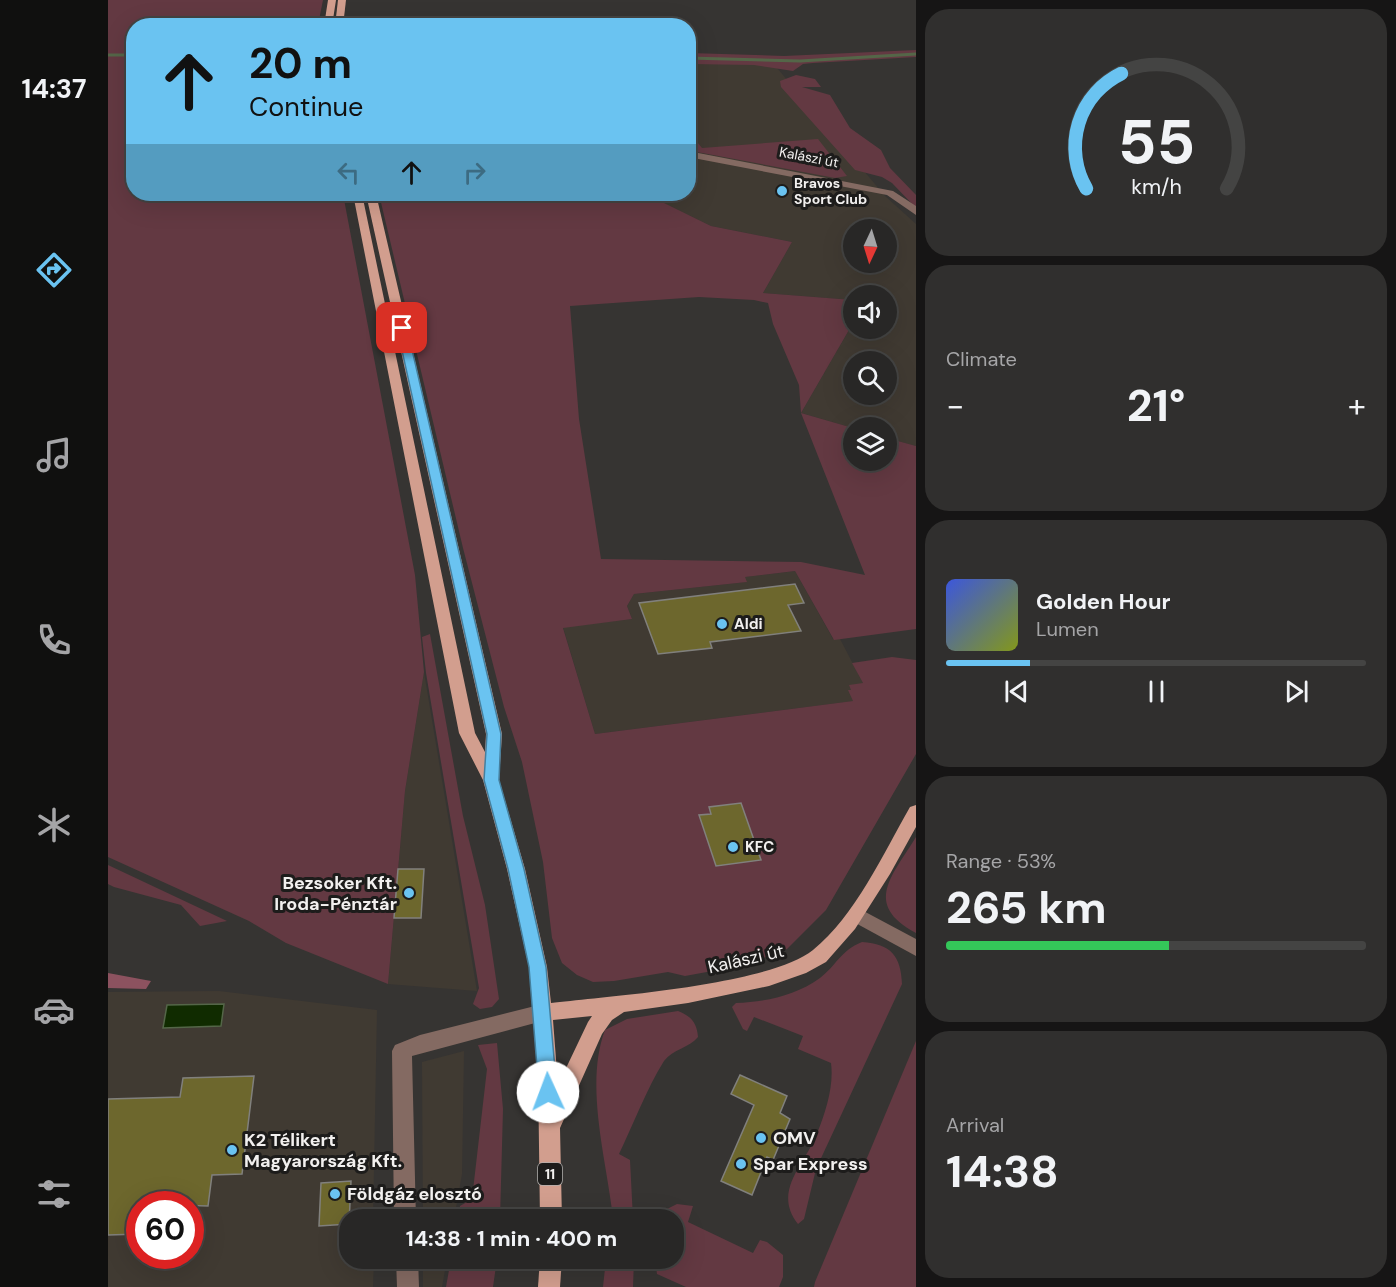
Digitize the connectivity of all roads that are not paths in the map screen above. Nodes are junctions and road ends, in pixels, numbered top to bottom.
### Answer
1 (332, 0) edge
2 (342, 0) edge
3 (329, 18) edge
4 (340, 18) edge
5 (696, 156) edge
6 (358, 201) edge
7 (373, 201) edge
8 (916, 212) edge
9 (491, 780) junction
10 (916, 812) edge
11 (856, 915) junction
12 (916, 948) edge
13 (624, 1002) junction
14 (543, 1013) junction
15 (549, 1130) junction
16 (405, 1209) edge
17 (551, 1209) edge
18 (407, 1269) edge
19 (550, 1269) edge
20 (408, 1287) edge
21 (549, 1287) edge

1 - 3 main road
2 - 4 main road
5 - 8 street, Kalászi út
6 - 9 main road, 11
7 - 9 main road, 11
9 - 14 main road, 11
10 - 11 main road, Kalászi út
11 - 12 street
11 - 13 main road, Kalászi út
13 - 14 main road, Kalászi út
13 - 15 main road
14 - 15 main road, 11
14 - 16 street
15 - 17 main road, 11
18 - 20 street
19 - 21 main road

